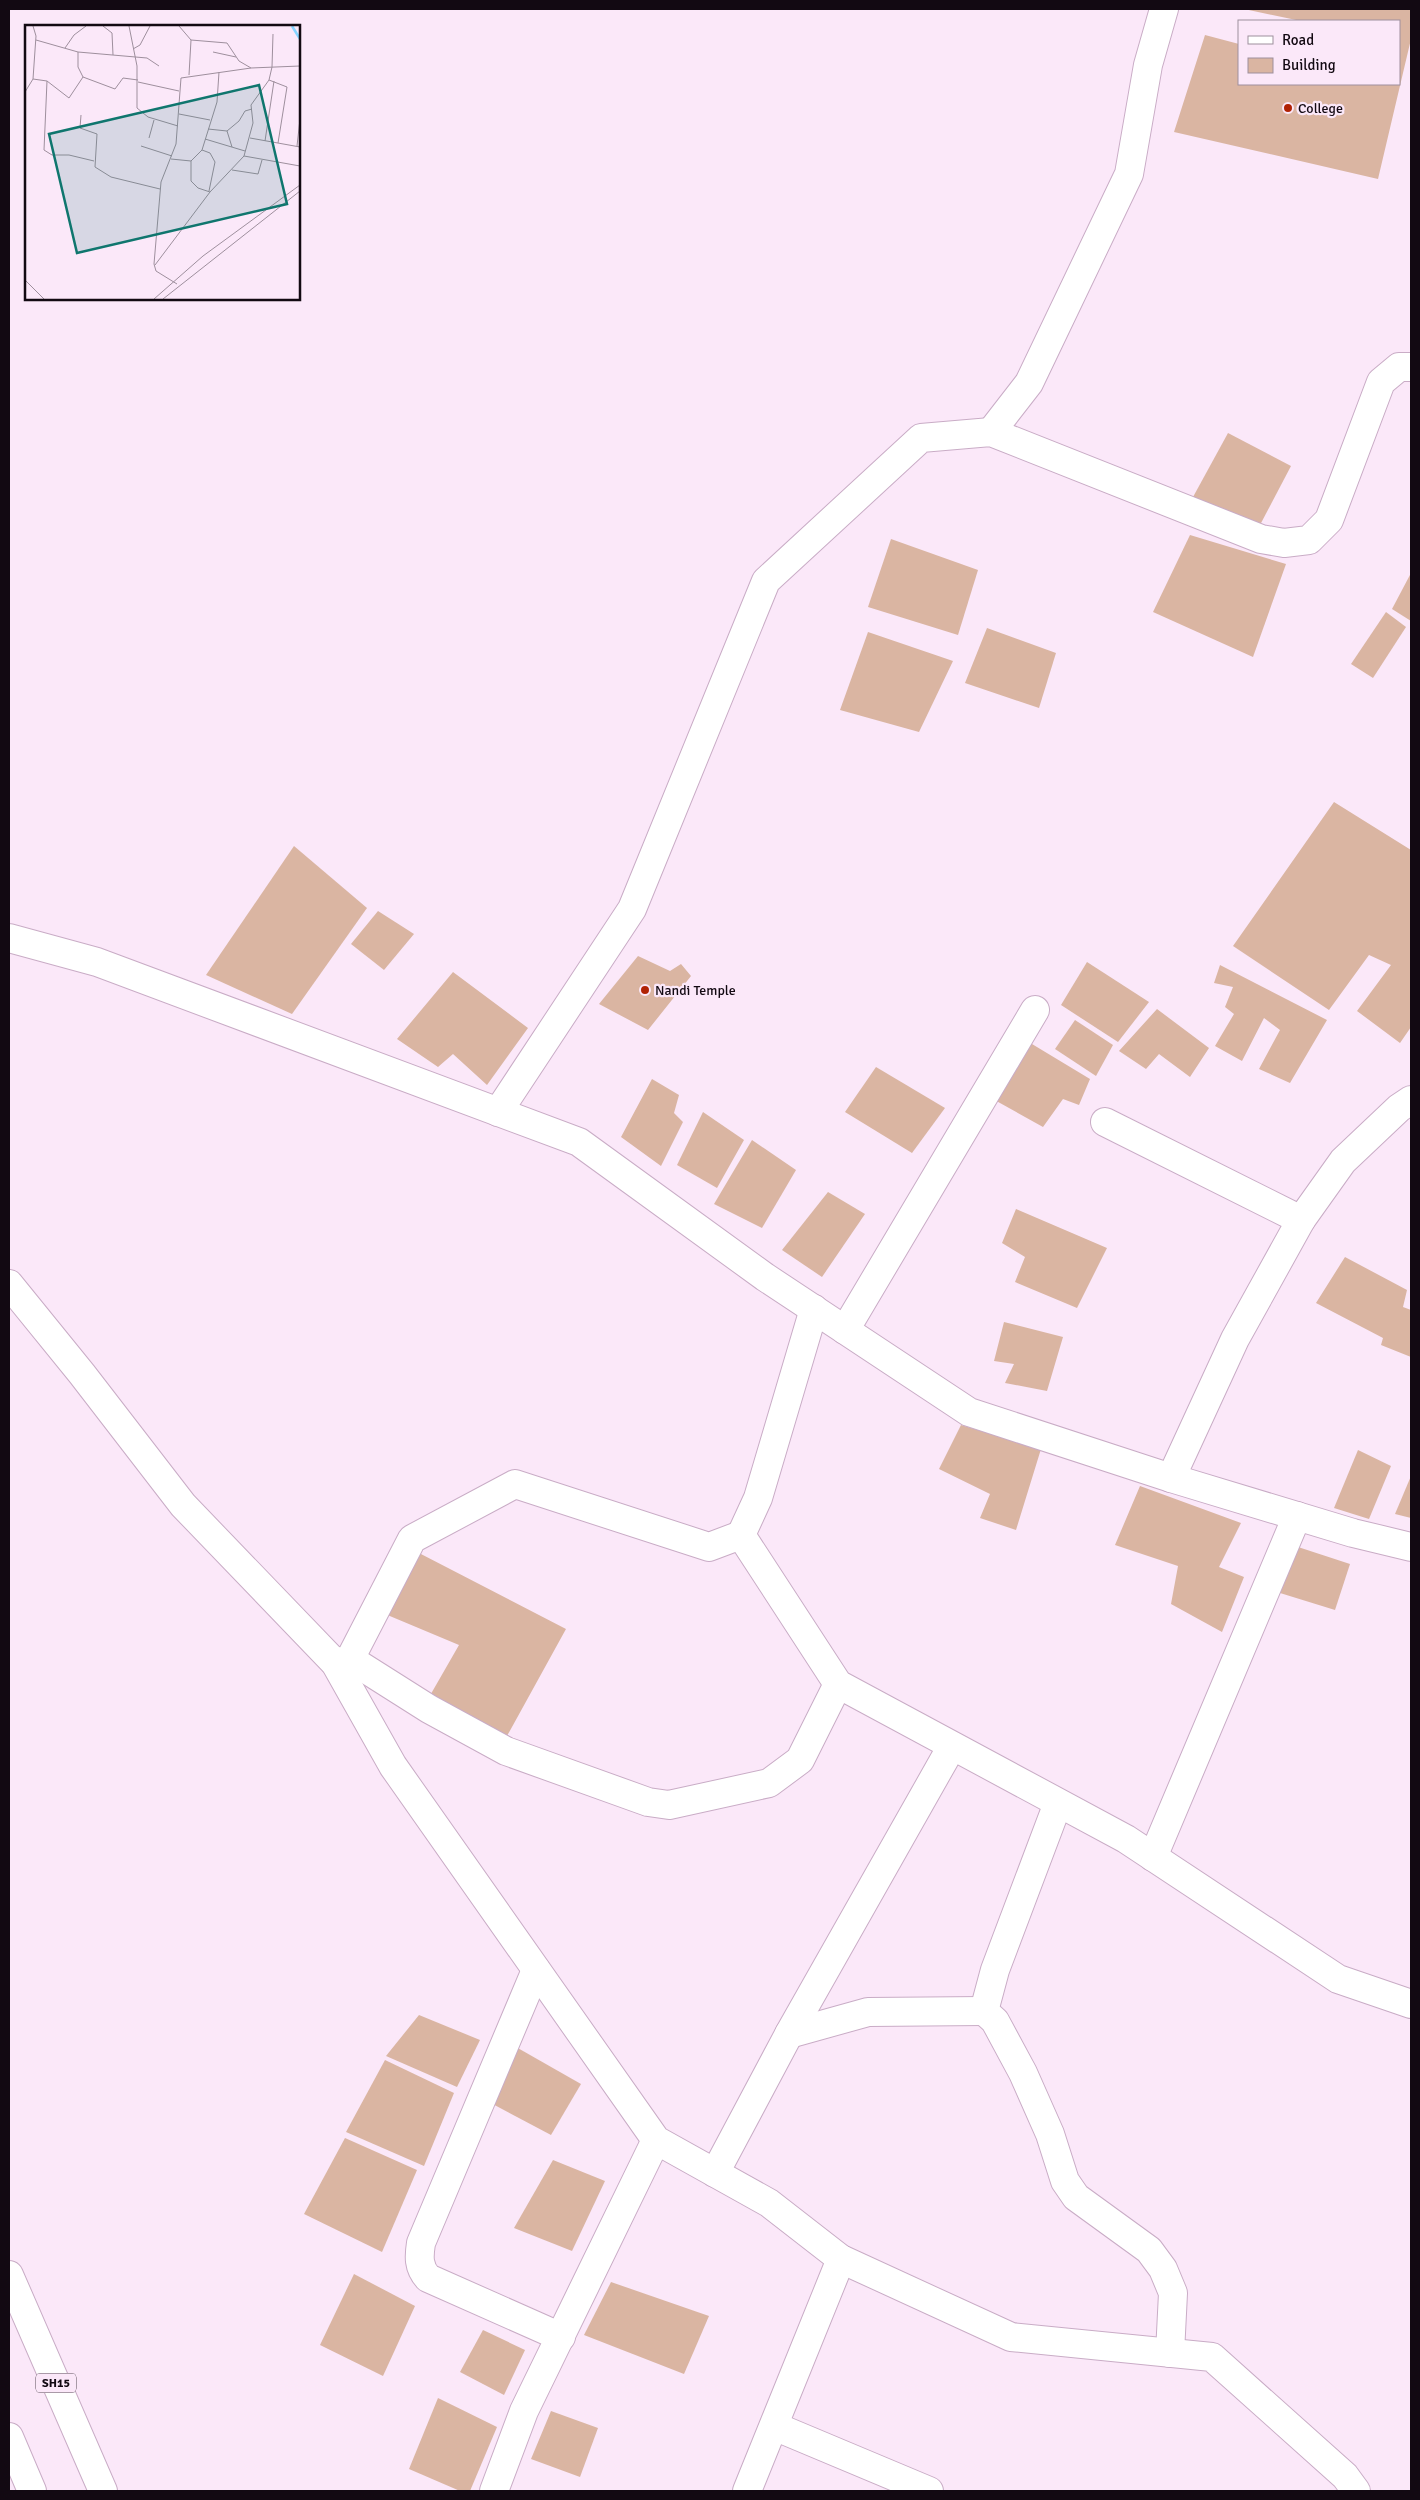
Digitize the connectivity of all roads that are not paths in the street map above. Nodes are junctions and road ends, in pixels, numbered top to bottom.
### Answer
1 (1164, 9) edge
2 (1411, 367) edge
3 (991, 432) junction
4 (9, 938) edge
5 (1035, 1010) dead end
6 (1411, 1100) edge
7 (498, 1112) junction
8 (1105, 1122) dead end
9 (1300, 1220) junction
10 (9, 1284) edge
11 (814, 1309) junction
12 (845, 1330) junction
13 (1171, 1478) junction
14 (1297, 1516) junction
15 (741, 1535) junction
16 (1411, 1547) edge
17 (343, 1661) junction
18 (838, 1684) junction
19 (952, 1746) junction
20 (1058, 1803) junction
21 (1153, 1857) junction
22 (536, 1970) junction
23 (1411, 2004) edge
24 (984, 2012) junction
25 (789, 2034) junction
26 (656, 2140) junction
27 (715, 2173) junction
28 (841, 2259) junction
29 (9, 2275) edge
30 (561, 2337) junction
31 (1170, 2353) junction
32 (774, 2426) junction
33 (9, 2437) edge
34 (32, 2491) edge
35 (103, 2491) edge
36 (494, 2491) edge
37 (747, 2491) edge
38 (929, 2491) edge
39 (1356, 2491) edge

1 - 3 street
2 - 3 street
3 - 7 street
4 - 7 street
5 - 12 street
6 - 9 street
7 - 11 street
8 - 9 street
9 - 13 street
10 - 17 street
11 - 12 street
11 - 15 street
12 - 13 street
13 - 14 street
14 - 16 street
14 - 21 street
15 - 17 street
15 - 18 street
17 - 18 street
17 - 22 street
18 - 19 street
19 - 20 street
19 - 25 street
20 - 21 street
20 - 24 street
21 - 23 street
22 - 26 street
22 - 30 street
24 - 25 street
24 - 31 street
25 - 27 street
26 - 27 street
26 - 30 street
27 - 28 street
28 - 31 street
28 - 32 street
29 - 35 street, SH15
30 - 36 street
31 - 39 street
32 - 37 street
32 - 38 street
33 - 34 street

